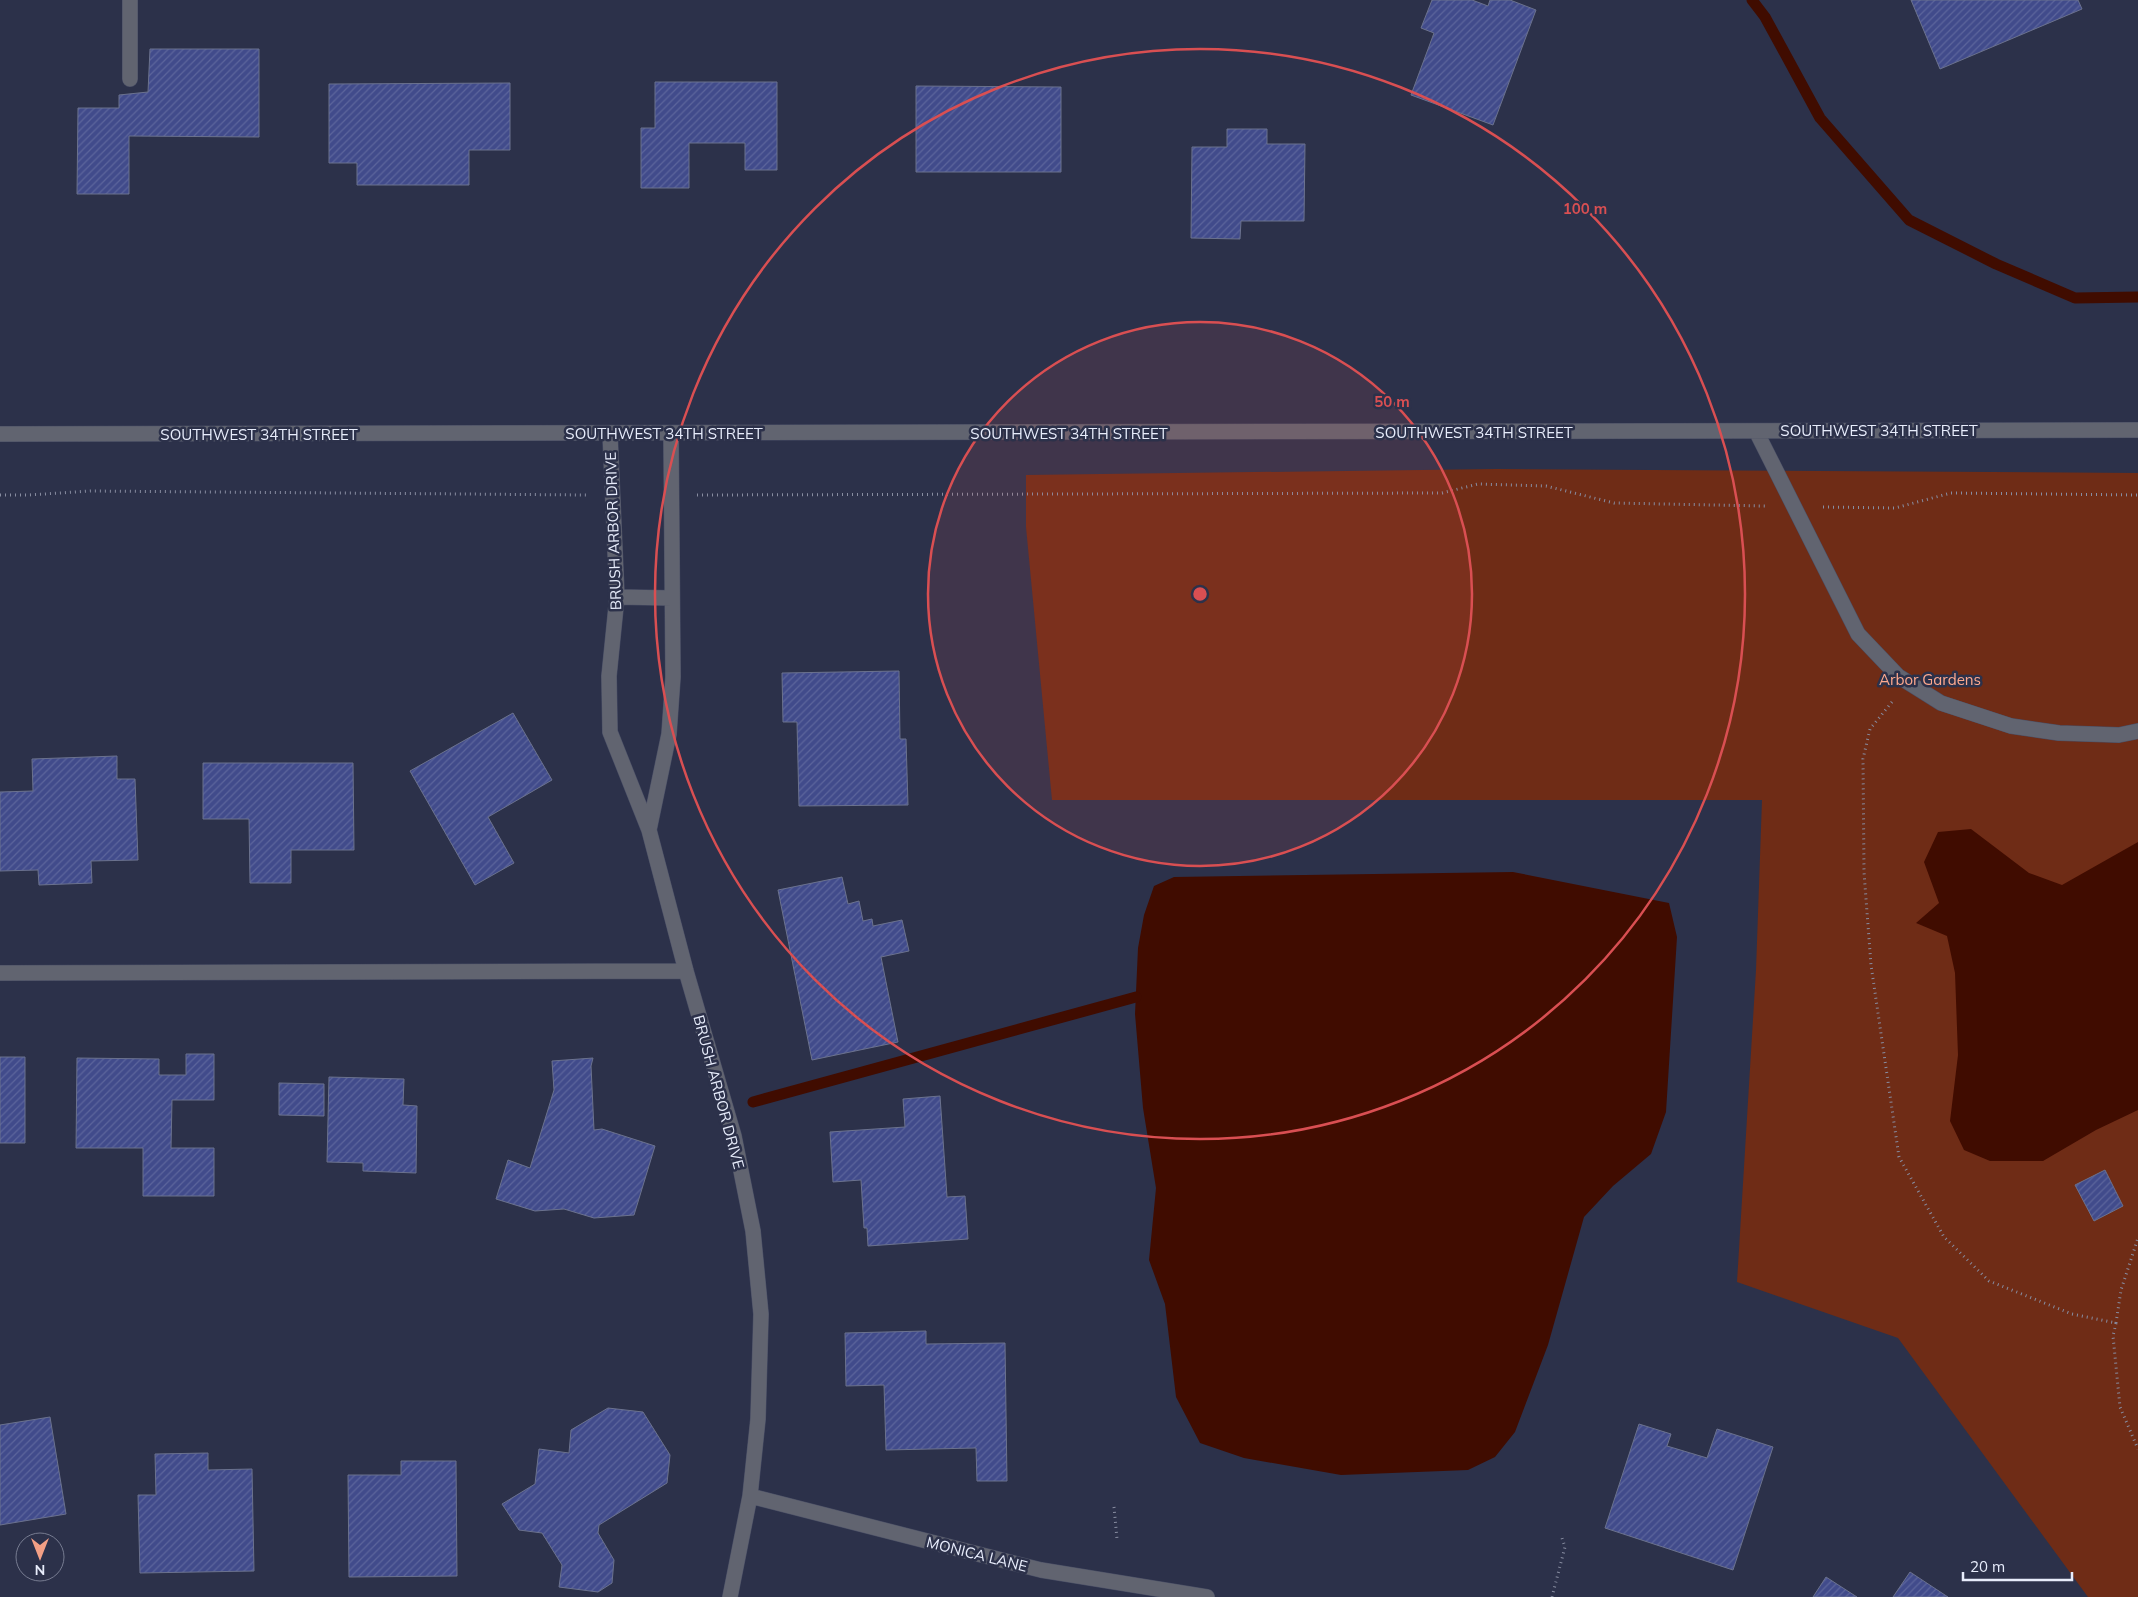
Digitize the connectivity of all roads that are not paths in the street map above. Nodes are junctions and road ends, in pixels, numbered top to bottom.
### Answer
1 (130, 0) edge
2 (130, 79) dead end
3 (1756, 430) junction
4 (2138, 430) edge
5 (671, 433) junction
6 (0, 434) edge
7 (610, 434) junction
8 (617, 597) junction
9 (672, 598) junction
10 (2138, 731) edge
11 (649, 830) junction
12 (686, 971) junction
13 (0, 974) edge
14 (750, 1496) junction
15 (730, 1597) edge
16 (1207, 1597) edge

1 - 2 street
3 - 4 street, SOUTHWEST 34TH STREET
3 - 5 street, SOUTHWEST 34TH STREET
3 - 10 street
5 - 7 street, SOUTHWEST 34TH STREET
5 - 9 street, BRUSH ARBOR DRIVE
6 - 7 street, SOUTHWEST 34TH STREET
7 - 8 street, BRUSH ARBOR DRIVE
8 - 9 street
8 - 11 street, BRUSH ARBOR DRIVE
9 - 11 street, BRUSH ARBOR DRIVE
11 - 12 street, BRUSH ARBOR DRIVE
12 - 13 street
12 - 14 street, BRUSH ARBOR DRIVE
14 - 15 street, BRUSH ARBOR DRIVE
14 - 16 street, MONICA LANE

